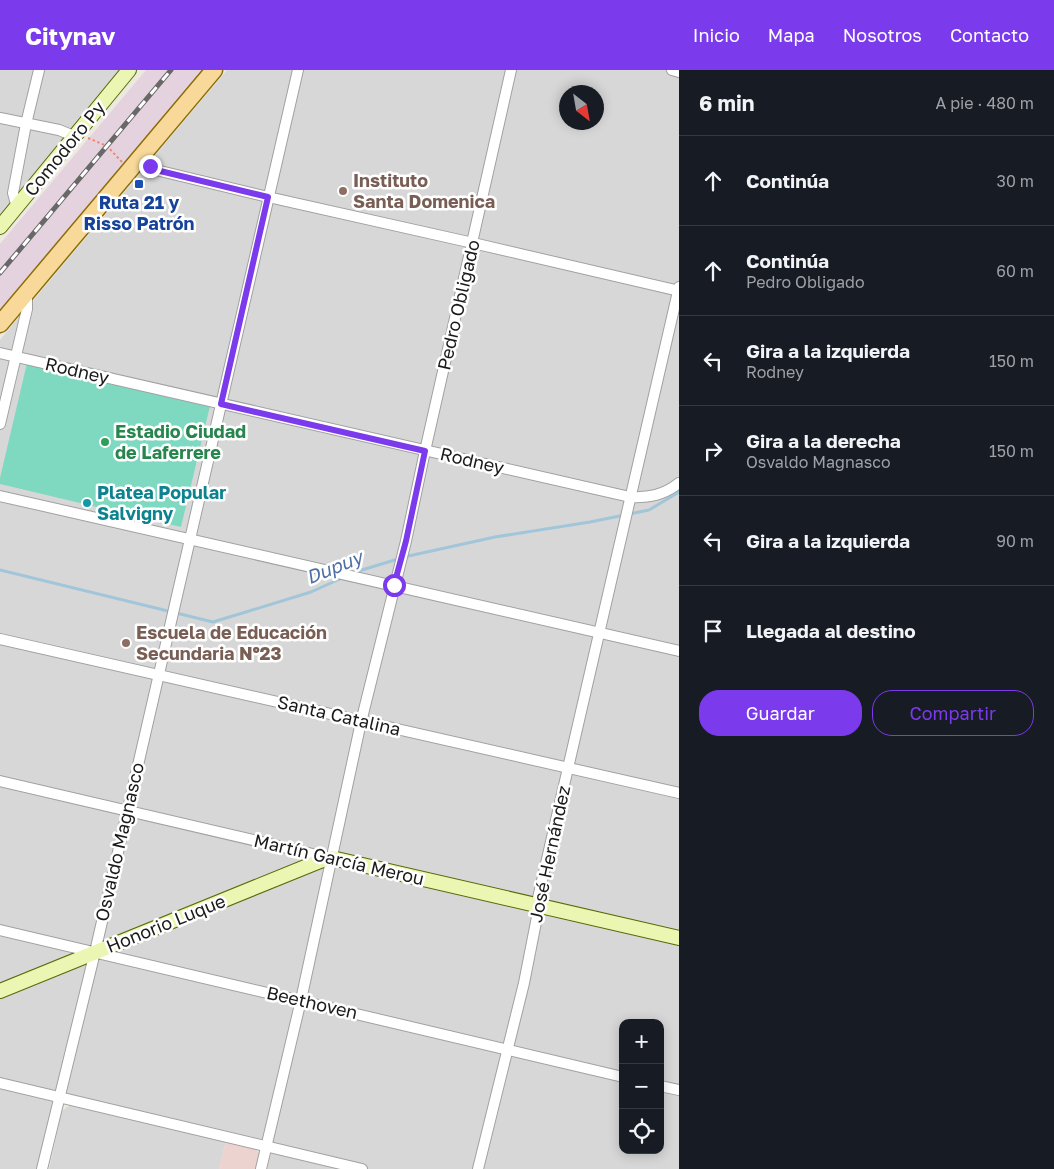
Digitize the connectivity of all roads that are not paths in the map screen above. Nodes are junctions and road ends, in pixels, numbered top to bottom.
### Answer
1 (39, 70) edge
2 (128, 70) edge
3 (214, 70) edge
4 (298, 70) edge
5 (511, 70) edge
6 (672, 70) edge
7 (679, 72) edge
8 (0, 118) edge
9 (26, 124) junction
10 (76, 134) junction
11 (141, 157) junction
12 (268, 197) junction
13 (17, 208) junction
14 (0, 227) edge
15 (473, 243) junction
16 (679, 290) edge
17 (27, 293) junction
18 (0, 324) edge
19 (0, 353) edge
20 (14, 357) junction
21 (221, 404) junction
22 (0, 424) edge
23 (425, 451) junction
24 (679, 483) edge
25 (0, 496) edge
26 (630, 497) junction
27 (190, 538) junction
28 (394, 585) junction
29 (600, 633) junction
30 (0, 639) edge
31 (679, 651) edge
32 (159, 675) junction
33 (361, 722) junction
34 (568, 767) junction
35 (0, 780) edge
36 (679, 793) edge
37 (127, 811) junction
38 (332, 858) junction
39 (538, 906) junction
40 (0, 930) edge
41 (679, 938) edge
42 (95, 952) junction
43 (0, 991) edge
44 (300, 1000) junction
45 (507, 1050) junction
46 (619, 1076) edge
47 (0, 1083) edge
48 (664, 1087) edge
49 (679, 1090) edge
50 (59, 1097) junction
51 (266, 1147) junction
52 (42, 1169) edge
53 (261, 1169) edge
54 (362, 1169) edge
55 (478, 1169) edge

1 - 9 street
2 - 10 street, Comodoro Py
3 - 11 main road
4 - 12 street
5 - 15 street, Pedro Obligado
6 - 7 street
8 - 9 street
9 - 10 street
9 - 13 street
10 - 13 street, Comodoro Py
11 - 12 street
11 - 17 main road
12 - 15 street
12 - 21 street
13 - 14 street, Comodoro Py
15 - 16 street
15 - 23 street, Pedro Obligado
16 - 26 street
17 - 18 main road
17 - 20 street
19 - 20 street, Rodney
20 - 21 street, Rodney
20 - 22 street
21 - 23 street, Rodney
21 - 27 street
23 - 26 street, Rodney
23 - 28 street, Pedro Obligado
24 - 26 street, Rodney
25 - 27 street
26 - 29 street, José Hernández
27 - 28 street
27 - 32 street, Osvaldo Magnasco
28 - 29 street
28 - 33 street
29 - 31 street
29 - 34 street, José Hernández
30 - 32 street, Santa Catalina
32 - 33 street, Santa Catalina
32 - 37 street, Osvaldo Magnasco
33 - 34 street, Santa Catalina
33 - 38 street
34 - 36 street, Santa Catalina
34 - 39 street, José Hernández
35 - 37 street, Martín García Merou
37 - 38 street, Martín García Merou
37 - 42 street, Osvaldo Magnasco
38 - 39 street, Martín García Merou
38 - 42 street, Honorio Luque
38 - 44 street
39 - 41 street, Martín García Merou
39 - 45 street, José Hernández
40 - 42 street, Beethoven
42 - 43 street, Honorio Luque
42 - 44 street, Beethoven
42 - 50 street, Osvaldo Magnasco
44 - 45 street, Beethoven
44 - 51 street
45 - 46 street, Beethoven
45 - 55 street, José Hernández
47 - 50 street
48 - 49 street
50 - 51 street
50 - 52 street, Osvaldo Magnasco
51 - 53 street
51 - 54 street

